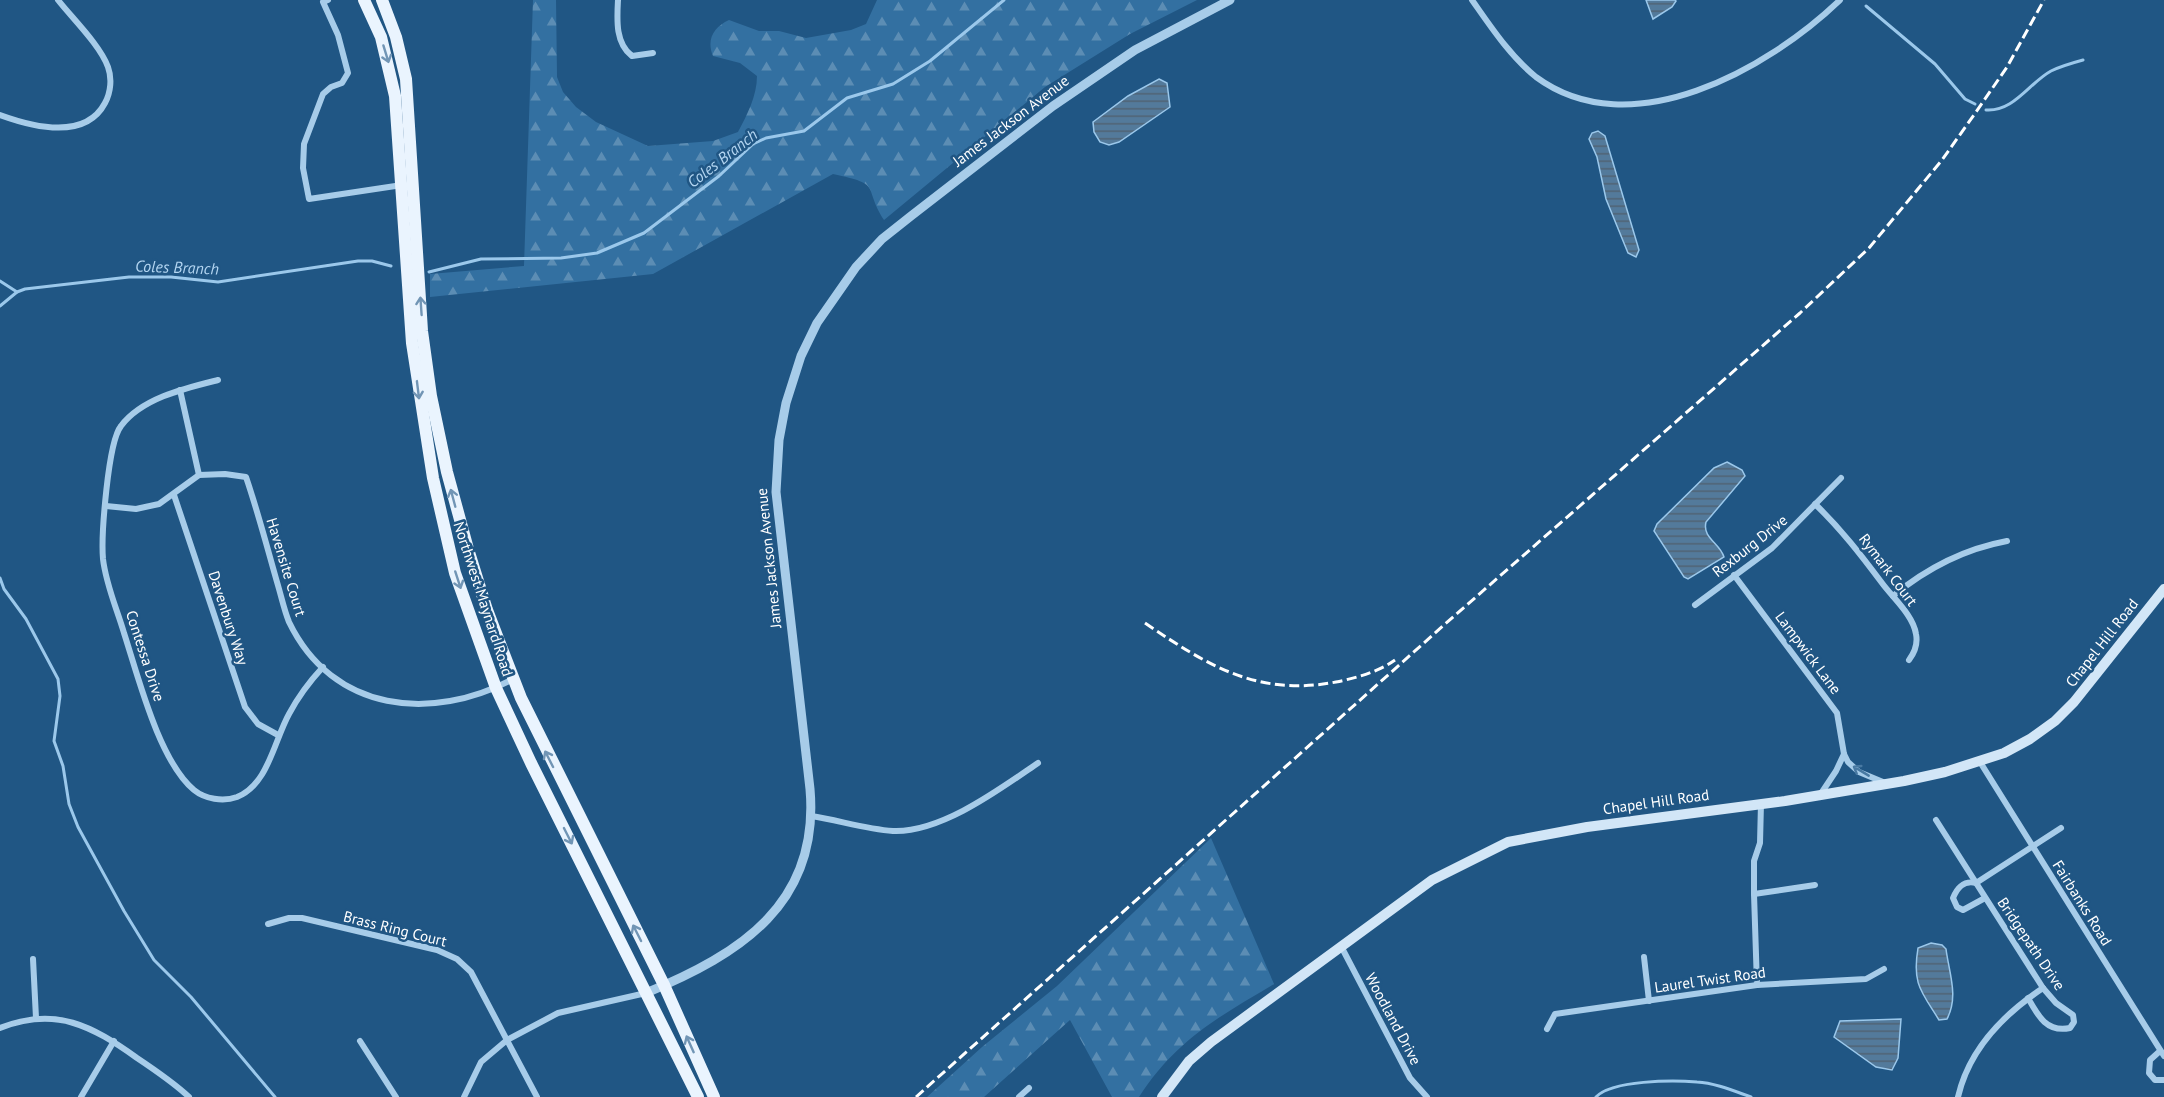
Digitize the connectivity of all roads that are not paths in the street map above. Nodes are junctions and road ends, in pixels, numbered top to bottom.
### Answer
1 (58, 0) edge
2 (328, 0) edge
3 (364, 0) edge
4 (382, 0) edge
5 (618, 0) edge
6 (1230, 0) edge
7 (1472, 0) edge
8 (1840, 0) edge
9 (653, 53) dead end
10 (0, 115) edge
11 (402, 185) junction
12 (218, 380) dead end
13 (180, 390) junction
14 (199, 475) junction
15 (1841, 478) dead end
16 (174, 495) junction
17 (1815, 504) junction
18 (106, 506) junction
19 (2007, 541) dead end
20 (1734, 575) junction
21 (2164, 589) edge
22 (1893, 596) junction
23 (1695, 605) dead end
24 (1909, 660) dead end
25 (323, 667) junction
26 (513, 679) junction
27 (496, 688) junction
28 (278, 735) junction
29 (1844, 754) junction
30 (1980, 762) junction
31 (1038, 763) dead end
32 (1884, 783) junction
33 (1820, 795) junction
34 (1761, 803) junction
35 (811, 816) junction
36 (1936, 820) dead end
37 (2061, 828) dead end
38 (2031, 846) junction
39 (1976, 883) junction
40 (1815, 885) dead end
41 (1754, 894) junction
42 (1985, 898) junction
43 (268, 924) dead end
44 (1342, 948) junction
45 (1644, 957) dead end
46 (33, 959) dead end
47 (1884, 969) dead end
48 (664, 985) junction
49 (1757, 985) junction
50 (2043, 988) junction
51 (646, 993) junction
52 (2028, 998) junction
53 (1649, 1001) junction
54 (36, 1018) junction
55 (0, 1028) edge
56 (1547, 1029) dead end
57 (507, 1040) junction
58 (114, 1041) junction
59 (360, 1041) dead end
60 (2162, 1054) edge
61 (2164, 1080) edge
62 (1029, 1088) dead end
63 (81, 1097) edge
64 (189, 1097) edge
65 (396, 1097) edge
66 (464, 1097) edge
67 (537, 1097) edge
68 (698, 1097) edge
69 (714, 1097) edge
70 (1019, 1097) edge
71 (1162, 1097) edge
72 (1428, 1097) edge
73 (1958, 1097) edge

1 - 10 street
2 - 11 street
3 -> 11 main road, Northwest Maynard Road
26 -> 4 main road, Northwest Maynard Road
5 - 9 street
6 - 35 street, James Jackson Avenue
7 - 8 street
11 -> 27 main road, Northwest Maynard Road
12 - 13 street, Contessa Drive
13 - 14 street
13 - 18 street, Contessa Drive
14 - 16 street
14 - 25 street, Havensite Court
15 - 17 street, Rexburg Drive
16 - 18 street
16 - 28 street, Davenbury Way
17 - 20 street, Rexburg Drive
17 - 22 street, Rymark Court
18 - 28 street, Contessa Drive
19 - 22 street
20 - 23 street, Rexburg Drive
20 - 29 street, Lampwick Lane
21 - 30 main road, Chapel Hill Road
22 - 24 street, Rymark Court
25 - 27 street, Havensite Court
25 - 28 street, Contessa Drive
26 - 27 street, Havensite Court
48 -> 26 main road, Northwest Maynard Road
27 -> 51 main road, Northwest Maynard Road
32 -> 29 street
29 - 33 street
30 - 32 main road, Chapel Hill Road
30 - 38 street, Fairbanks Road
31 - 35 street
32 - 33 main road, Chapel Hill Road
33 - 34 main road, Chapel Hill Road
34 - 41 street
34 - 44 main road, Chapel Hill Road
35 - 48 street, James Jackson Avenue
36 - 39 street, Bridgepath Drive
37 - 38 street
38 - 39 street
38 - 60 street, Fairbanks Road
39 - 42 street, Bridgepath Drive
39 - 42 street
40 - 41 street
41 - 49 street
42 - 50 street, Bridgepath Drive
43 - 57 street, Brass Ring Court
44 - 71 main road, Chapel Hill Road
44 - 72 street, Woodland Drive
45 - 53 street
46 - 54 street
47 - 49 street, Laurel Twist Road
48 - 51 street, James Jackson Avenue
69 -> 48 main road, Northwest Maynard Road
49 - 53 street, Laurel Twist Road
50 - 52 street
50 - 52 street, Bridgepath Drive
51 - 57 street
51 - 68 main road, Northwest Maynard Road
52 - 73 street
53 - 56 street, Laurel Twist Road
54 - 55 street
54 - 58 street
57 - 66 street
57 - 67 street, Brass Ring Court
58 - 63 street
58 - 64 street
59 - 65 street
60 - 61 street
62 - 70 street

